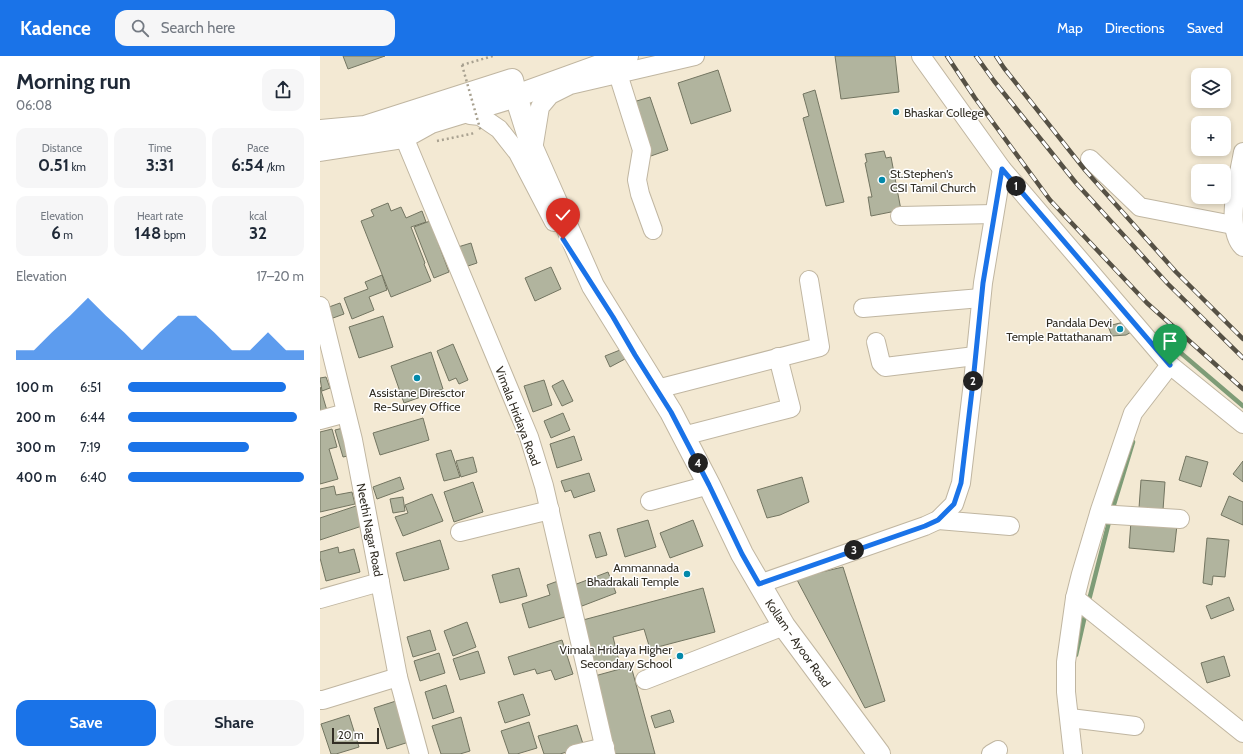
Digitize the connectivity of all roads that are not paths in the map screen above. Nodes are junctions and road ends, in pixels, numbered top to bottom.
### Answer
1 (695, 56) edge
2 (921, 56) edge
3 (623, 65) edge
4 (514, 88) junction
5 (465, 112) junction
6 (320, 131) edge
7 (404, 137) junction
8 (320, 150) edge
9 (533, 150) junction
10 (1243, 152) edge
11 (1090, 159) dead end
12 (1002, 169) junction
13 (994, 214) junction
14 (900, 216) dead end
15 (1233, 224) junction
16 (653, 230) dead end
17 (1243, 248) edge
18 (809, 280) dead end
19 (593, 286) junction
20 (981, 298) junction
21 (320, 306) edge
22 (864, 308) dead end
23 (876, 342) dead end
24 (976, 356) junction
25 (778, 358) junction
26 (1170, 365) junction
27 (657, 389) junction
28 (346, 413) junction
29 (320, 420) edge
30 (1243, 424) edge
31 (683, 436) junction
32 (709, 485) junction
33 (650, 501) dead end
34 (550, 510) junction
35 (1099, 514) junction
36 (1180, 519) dead end
37 (938, 520) junction
38 (1010, 526) dead end
39 (460, 532) dead end
40 (380, 582) junction
41 (759, 584) junction
42 (1075, 598) junction
43 (320, 599) edge
44 (784, 626) junction
45 (398, 677) junction
46 (645, 680) dead end
47 (320, 700) edge
48 (1070, 718) junction
49 (1135, 726) dead end
50 (1243, 733) edge
51 (605, 751) edge
52 (419, 754) edge
53 (575, 754) edge
54 (879, 754) edge
55 (1073, 754) edge

1 - 3 street
2 - 12 street
3 - 4 main road
3 - 9 street
3 - 16 street
4 - 5 main road
4 - 6 main road
4 - 9 main road, Kollam - Ayoor Road
5 - 7 main road
5 - 19 street
7 - 8 main road
7 - 34 street, Vimala Hridaya Road
9 - 19 main road, Kollam - Ayoor Road
10 - 15 street
11 - 15 street
12 - 13 street
12 - 26 street
13 - 14 street
13 - 20 street
15 - 17 street
18 - 25 street
19 - 27 main road, Kollam - Ayoor Road
20 - 22 street
20 - 24 street
21 - 28 street, Neethi Nagar Road
23 - 24 street
24 - 37 street
25 - 27 street
25 - 31 street
26 - 30 street
26 - 35 street
27 - 31 main road, Kollam - Ayoor Road
28 - 29 street
28 - 40 street, Neethi Nagar Road
31 - 32 main road, Kollam - Ayoor Road
32 - 33 street
32 - 41 main road, Kollam - Ayoor Road
34 - 39 street
34 - 51 street, Vimala Hridaya Road
35 - 36 street
35 - 42 street
37 - 38 street
37 - 41 street
40 - 43 street
40 - 45 street, Neethi Nagar Road
41 - 44 main road, Kollam - Ayoor Road
42 - 48 street
42 - 50 street
44 - 46 street
44 - 54 main road, Kollam - Ayoor Road
45 - 47 street
45 - 52 street, Neethi Nagar Road
48 - 49 street
48 - 55 street
51 - 53 street

